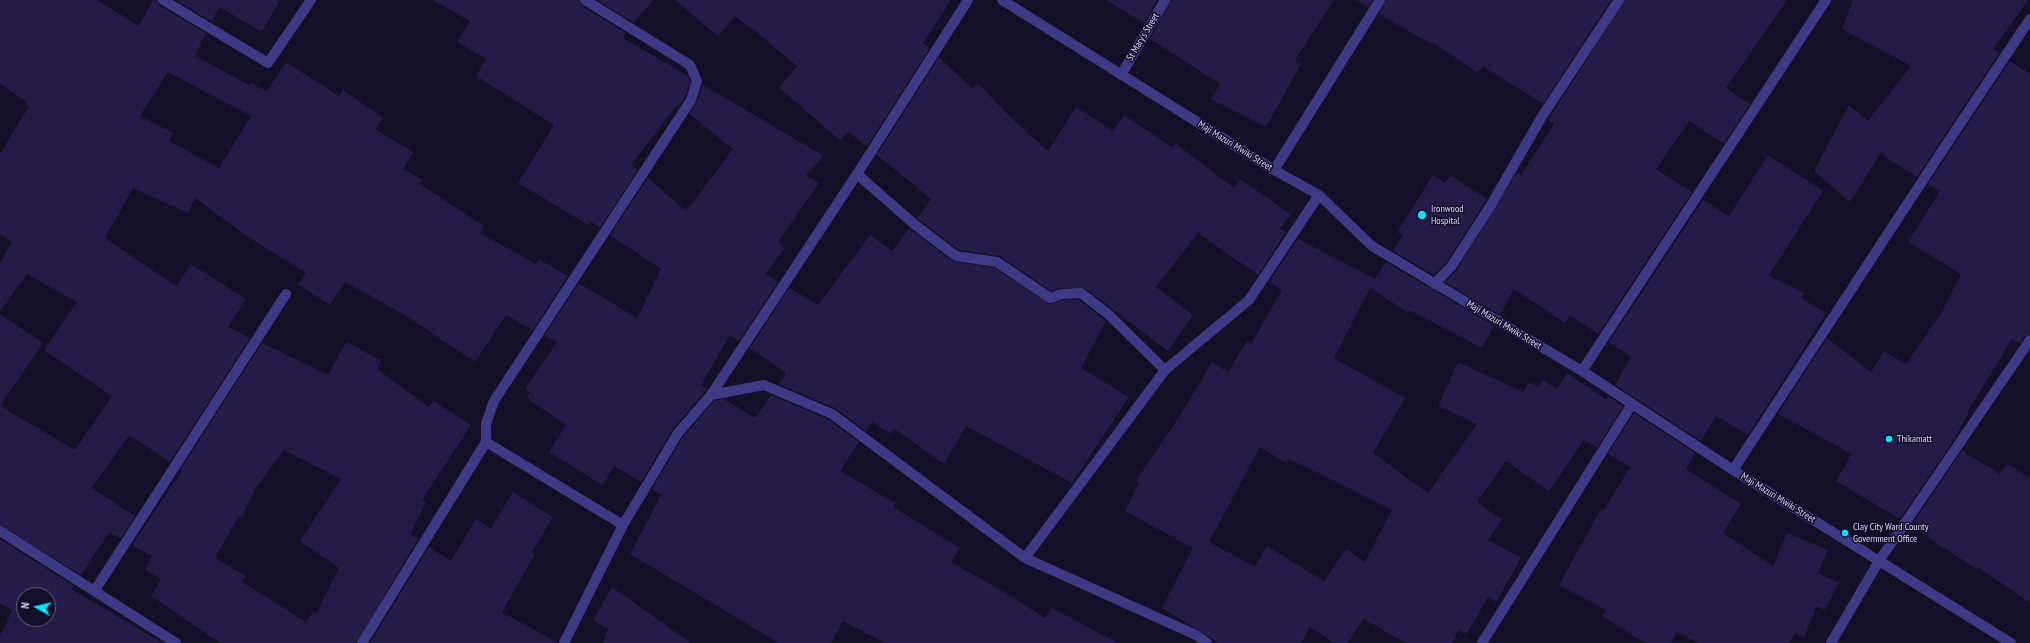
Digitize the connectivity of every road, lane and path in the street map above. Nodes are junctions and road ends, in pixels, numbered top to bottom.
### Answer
1 (163, 0) edge
2 (310, 0) edge
3 (586, 0) edge
4 (968, 0) edge
5 (1002, 0) edge
6 (1165, 0) edge
7 (1380, 0) edge
8 (1618, 0) edge
9 (1826, 0) edge
10 (2030, 19) edge
11 (1121, 74) junction
12 (1274, 170) junction
13 (857, 174) junction
14 (1319, 195) junction
15 (1434, 284) junction
16 (286, 294) dead end
17 (2030, 340) edge
18 (1165, 370) junction
19 (1582, 371) junction
20 (711, 395) junction
21 (1632, 404) junction
22 (486, 442) junction
23 (1733, 470) junction
24 (623, 525) junction
25 (0, 531) edge
26 (1025, 558) junction
27 (1879, 561) junction
28 (95, 590) junction
29 (176, 643) edge
30 (362, 643) edge
31 (565, 643) edge
32 (1207, 643) edge
33 (1482, 643) edge
34 (1830, 643) edge
35 (2011, 643) edge

1 - 2 street
3 - 22 street
4 - 13 street
5 - 11 street, Maji Mazuri Mwiki Street
6 - 11 street, St Mary's Street
7 - 12 street
8 - 15 street
9 - 19 street
10 - 23 street
11 - 12 street, Maji Mazuri Mwiki Street
12 - 14 street, Maji Mazuri Mwiki Street
13 - 18 street
13 - 20 street
14 - 15 street, Maji Mazuri Mwiki Street
14 - 18 street
15 - 19 street, Maji Mazuri Mwiki Street
16 - 28 street
17 - 27 street
18 - 26 street
19 - 21 street, Maji Mazuri Mwiki Street
20 - 24 street
20 - 26 street
21 - 23 street, Maji Mazuri Mwiki Street
21 - 33 street
22 - 24 street
22 - 30 street
23 - 27 street, Maji Mazuri Mwiki Street
24 - 31 street
25 - 28 street
26 - 32 street
27 - 34 street
27 - 35 street, Maji Mazuri Mwiki Street
28 - 29 street

